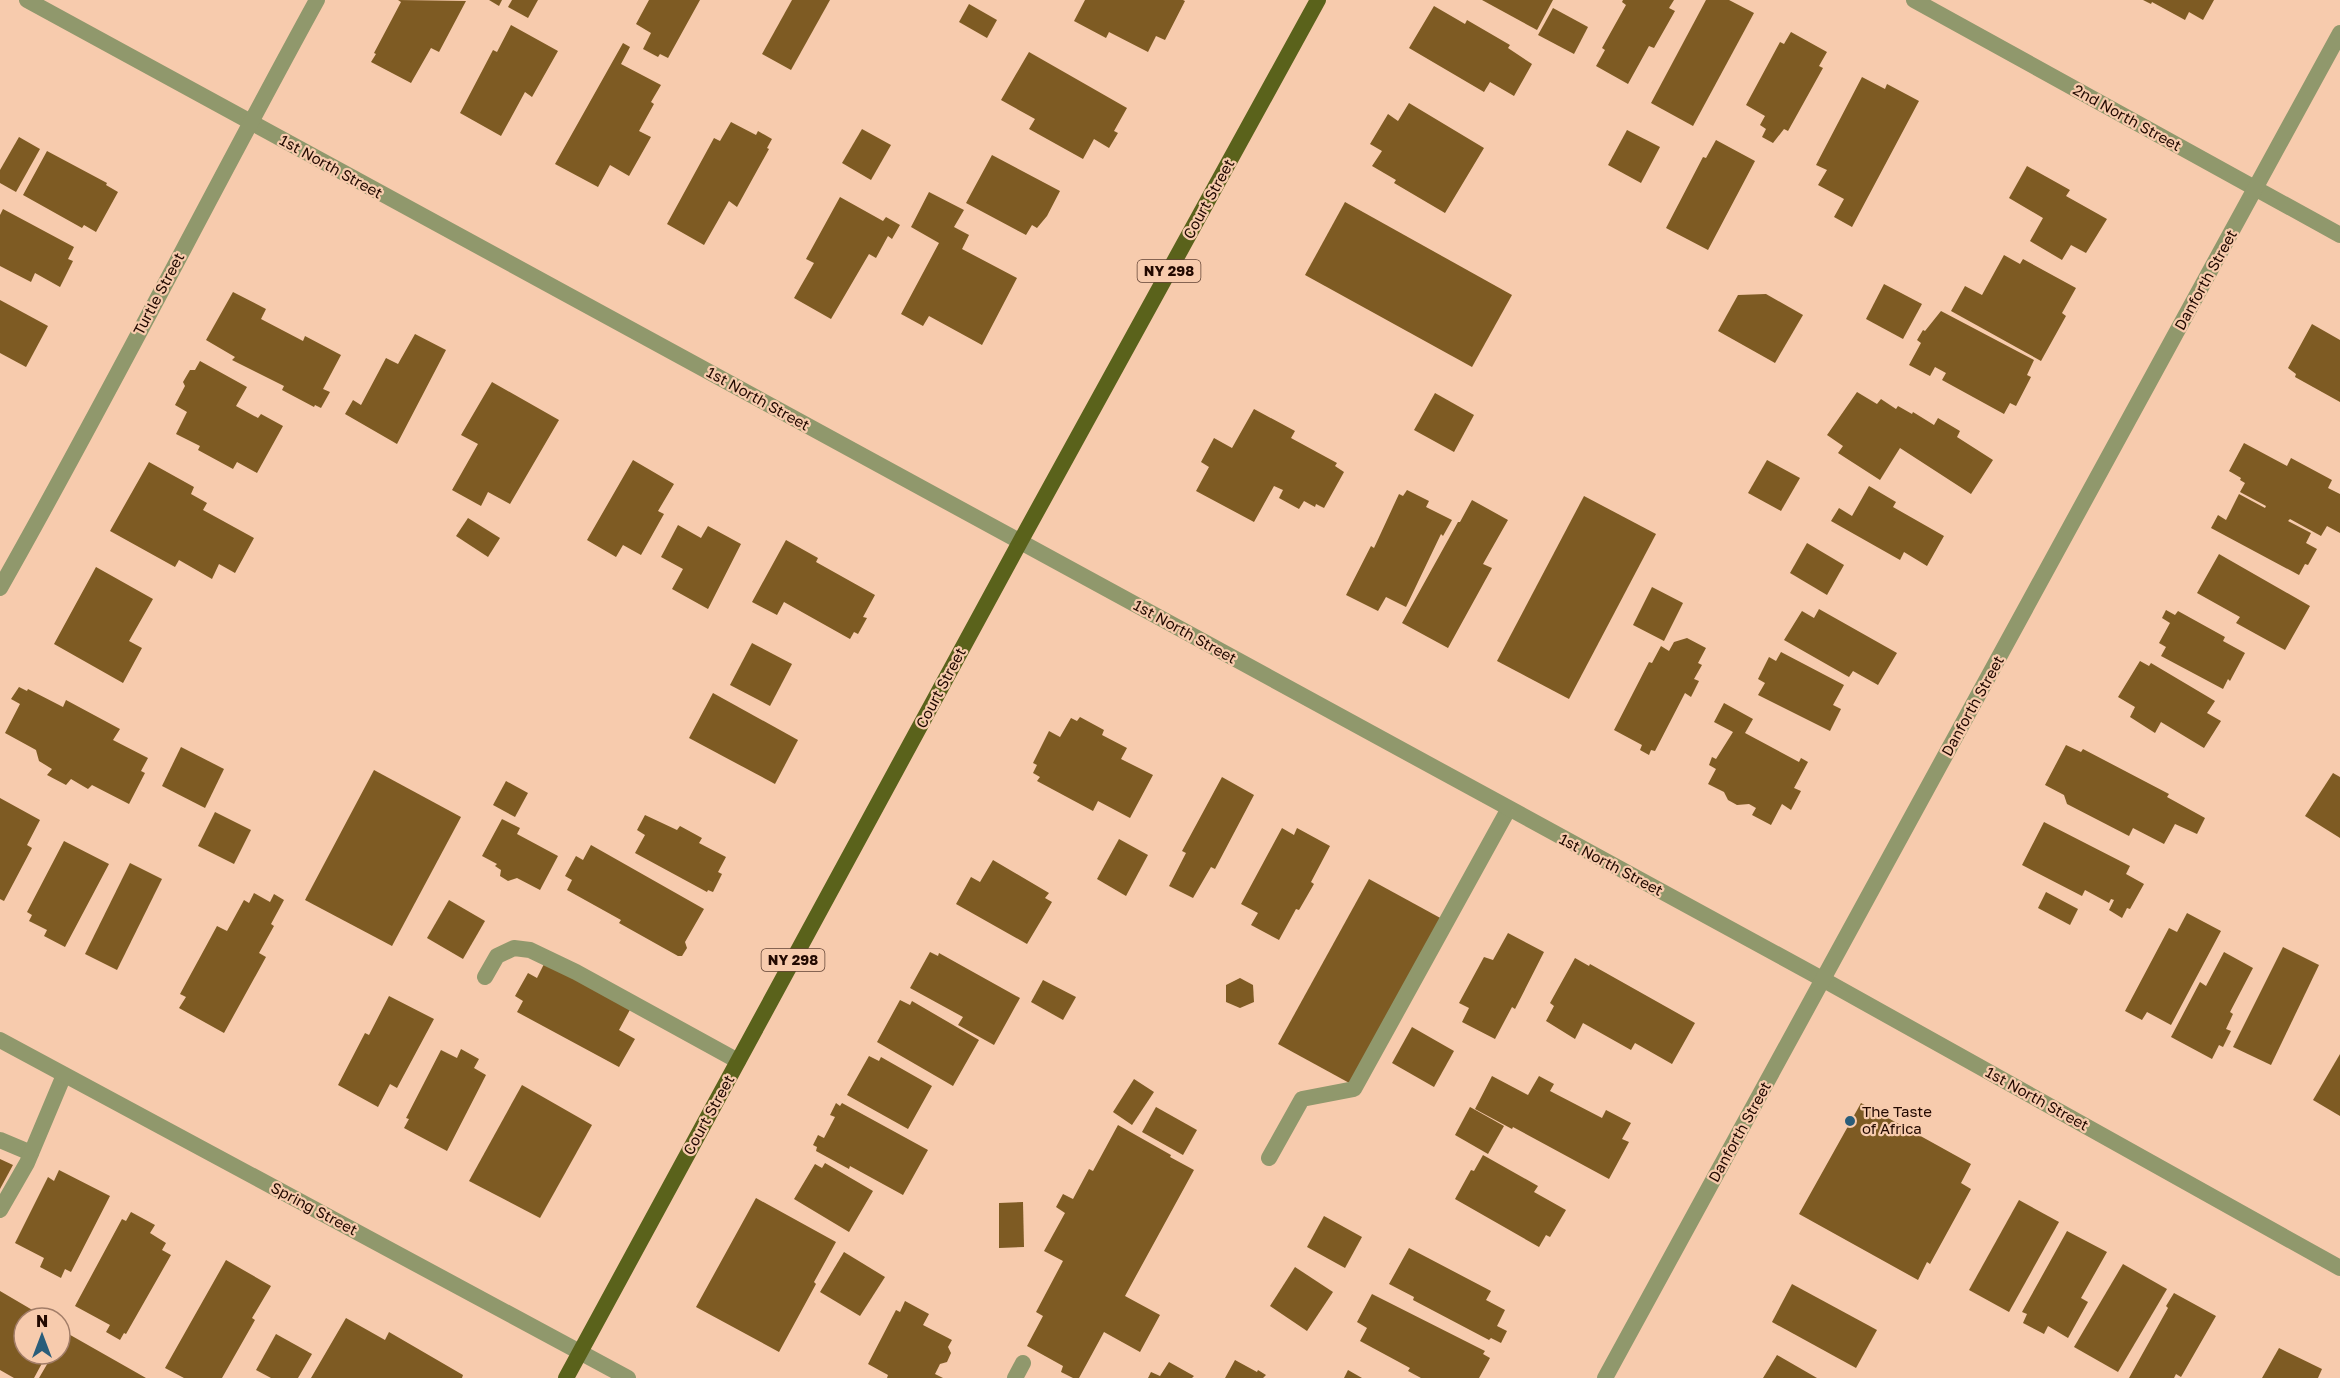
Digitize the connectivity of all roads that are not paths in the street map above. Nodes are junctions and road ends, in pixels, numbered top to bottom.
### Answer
1 (27, 0) edge
2 (317, 0) edge
3 (1318, 0) edge
4 (1914, 0) edge
5 (2340, 33) edge
6 (250, 123) junction
7 (2256, 189) junction
8 (2340, 235) edge
9 (1020, 542) junction
10 (0, 588) edge
11 (1508, 810) junction
12 (485, 977) dead end
13 (1824, 980) junction
14 (0, 1040) edge
15 (738, 1061) junction
16 (64, 1075) junction
17 (0, 1140) edge
18 (31, 1153) junction
19 (1269, 1158) dead end
20 (0, 1210) edge
21 (2340, 1268) edge
22 (580, 1352) junction
23 (1023, 1363) dead end
24 (566, 1378) edge
25 (628, 1378) edge
26 (1015, 1378) edge
27 (1605, 1378) edge

1 - 6 street, 1st North Street
2 - 6 street, Turtle Street
3 - 9 main road, Court Street / NY 298
4 - 7 street, 2nd North Street
5 - 7 street, Danforth Street
6 - 9 street, 1st North Street
6 - 10 street, Turtle Street
7 - 8 street, 2nd North Street
7 - 13 street, Danforth Street
9 - 11 street, 1st North Street
9 - 15 main road, Court Street / NY 298
11 - 13 street, 1st North Street
11 - 19 street
12 - 15 street
13 - 21 street, 1st North Street
13 - 27 street, Danforth Street
14 - 16 street, Spring Street
15 - 22 main road, Court Street / NY 298
16 - 18 street
16 - 22 street, Spring Street
17 - 18 street
18 - 20 street
22 - 24 main road, Court Street / NY 298
22 - 25 street, Spring Street
23 - 26 street

